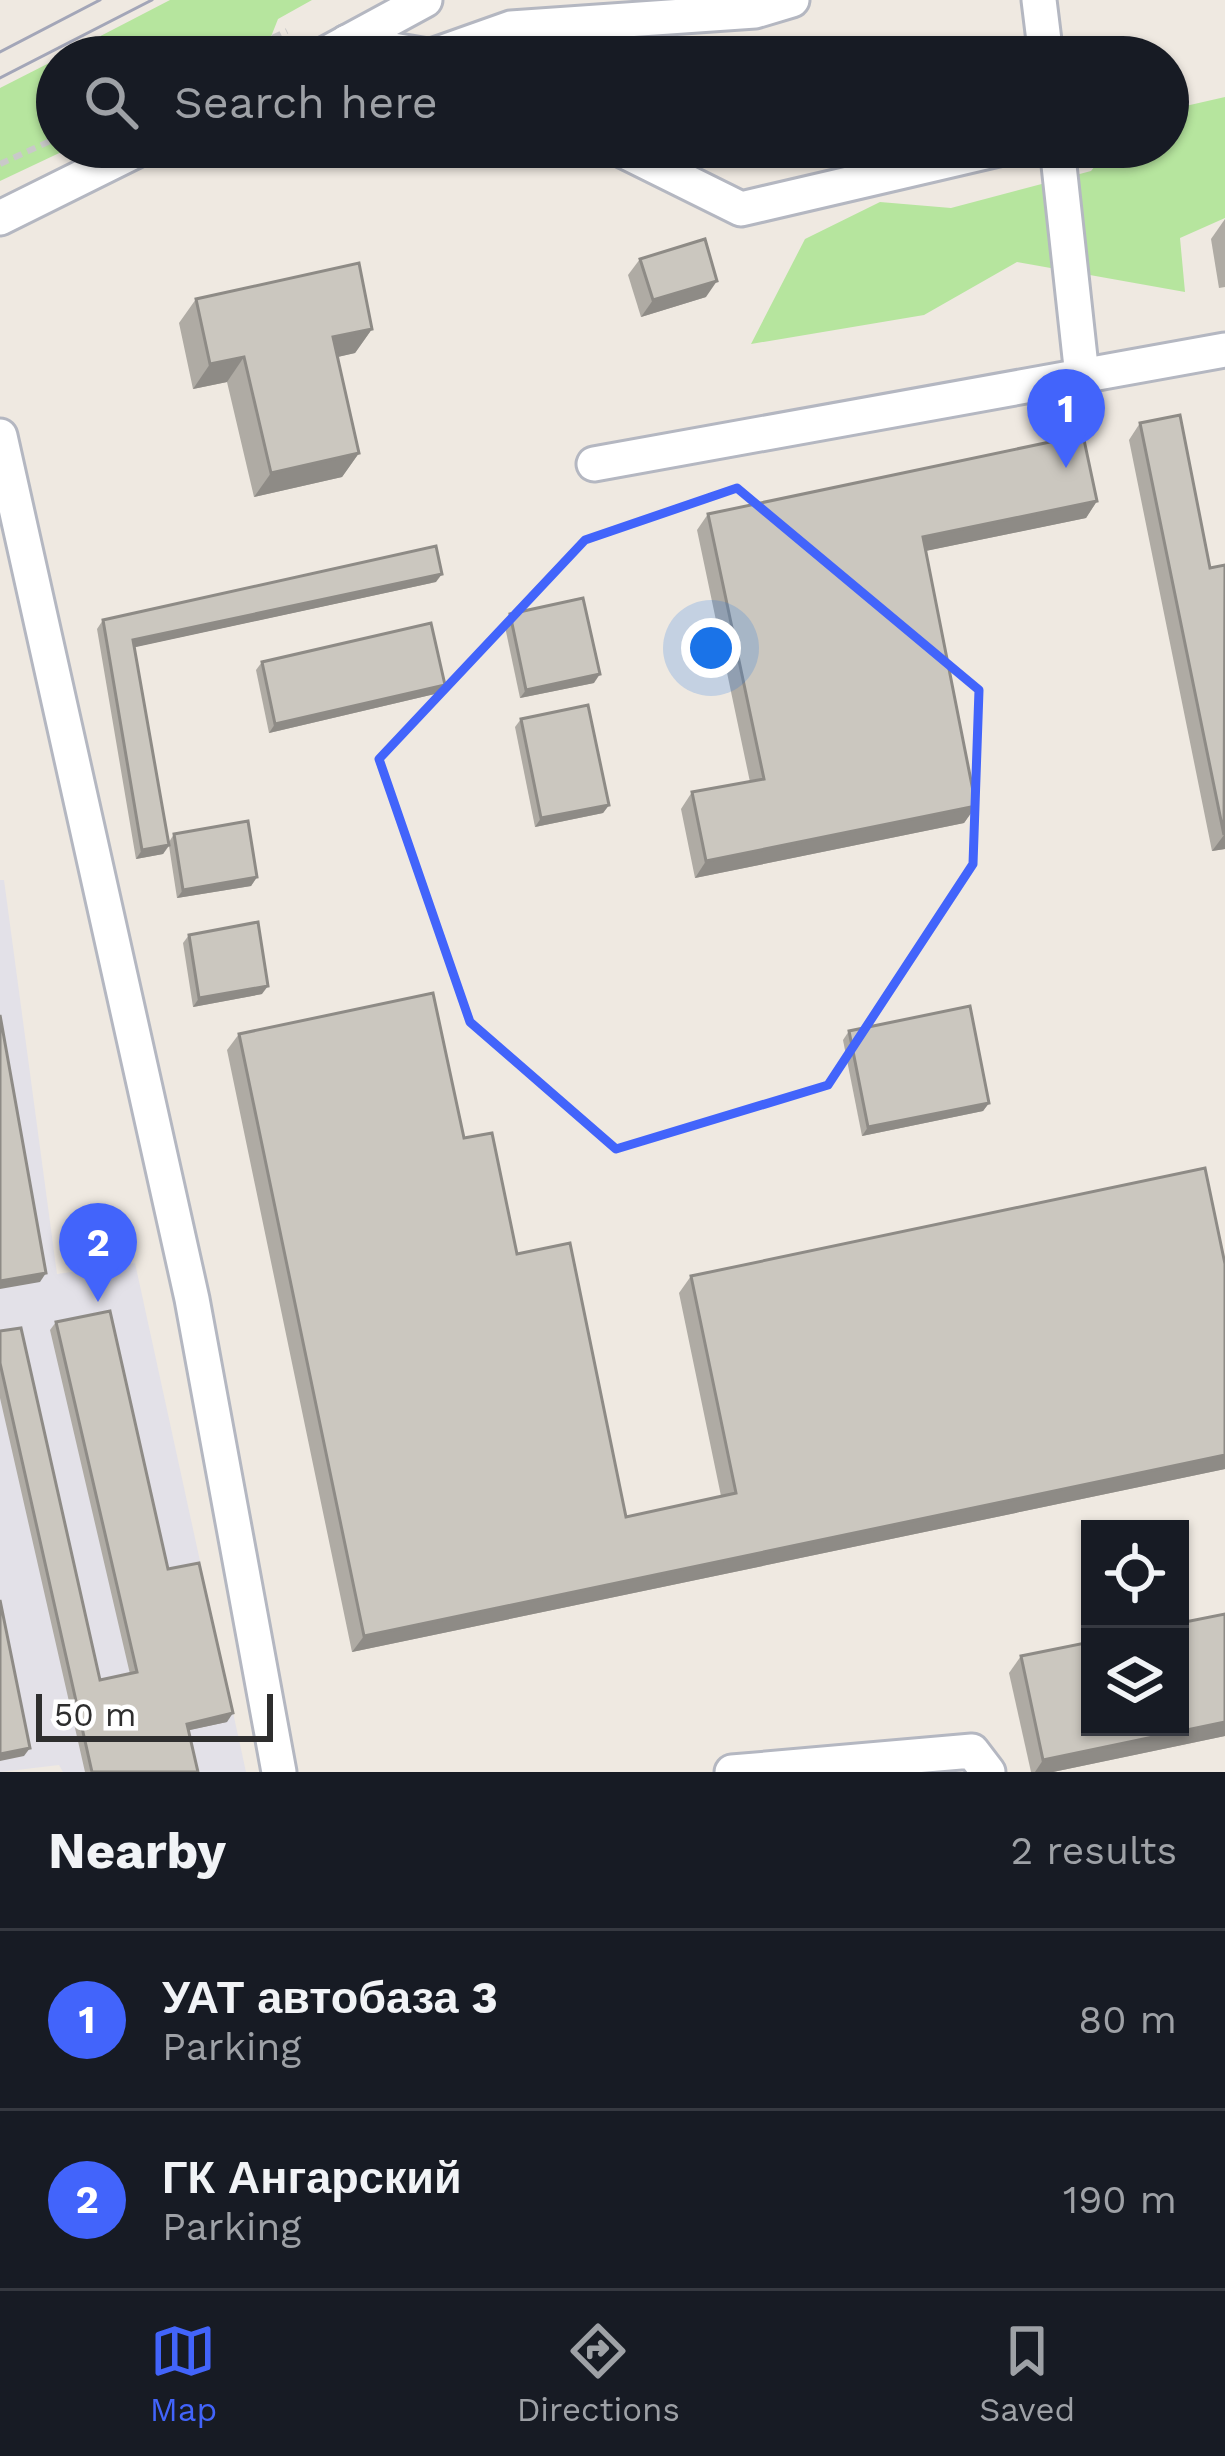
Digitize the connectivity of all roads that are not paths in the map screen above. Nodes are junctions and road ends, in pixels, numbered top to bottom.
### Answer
1 (425, 0) edge
2 (792, 0) edge
3 (1039, 0) edge
4 (359, 36) edge
5 (489, 36) edge
6 (1043, 36) edge
7 (101, 168) edge
8 (658, 168) edge
9 (917, 168) edge
10 (1060, 168) edge
11 (0, 218) edge
12 (1225, 350) edge
13 (1082, 376) junction
14 (0, 436) edge
15 (594, 464) dead end
16 (278, 1772) edge
17 (732, 1772) edge
18 (988, 1772) edge

1 - 4 street
2 - 5 street
3 - 6 street
7 - 11 street
8 - 9 street
10 - 13 street
12 - 13 street
13 - 15 street
14 - 16 street
17 - 18 street

